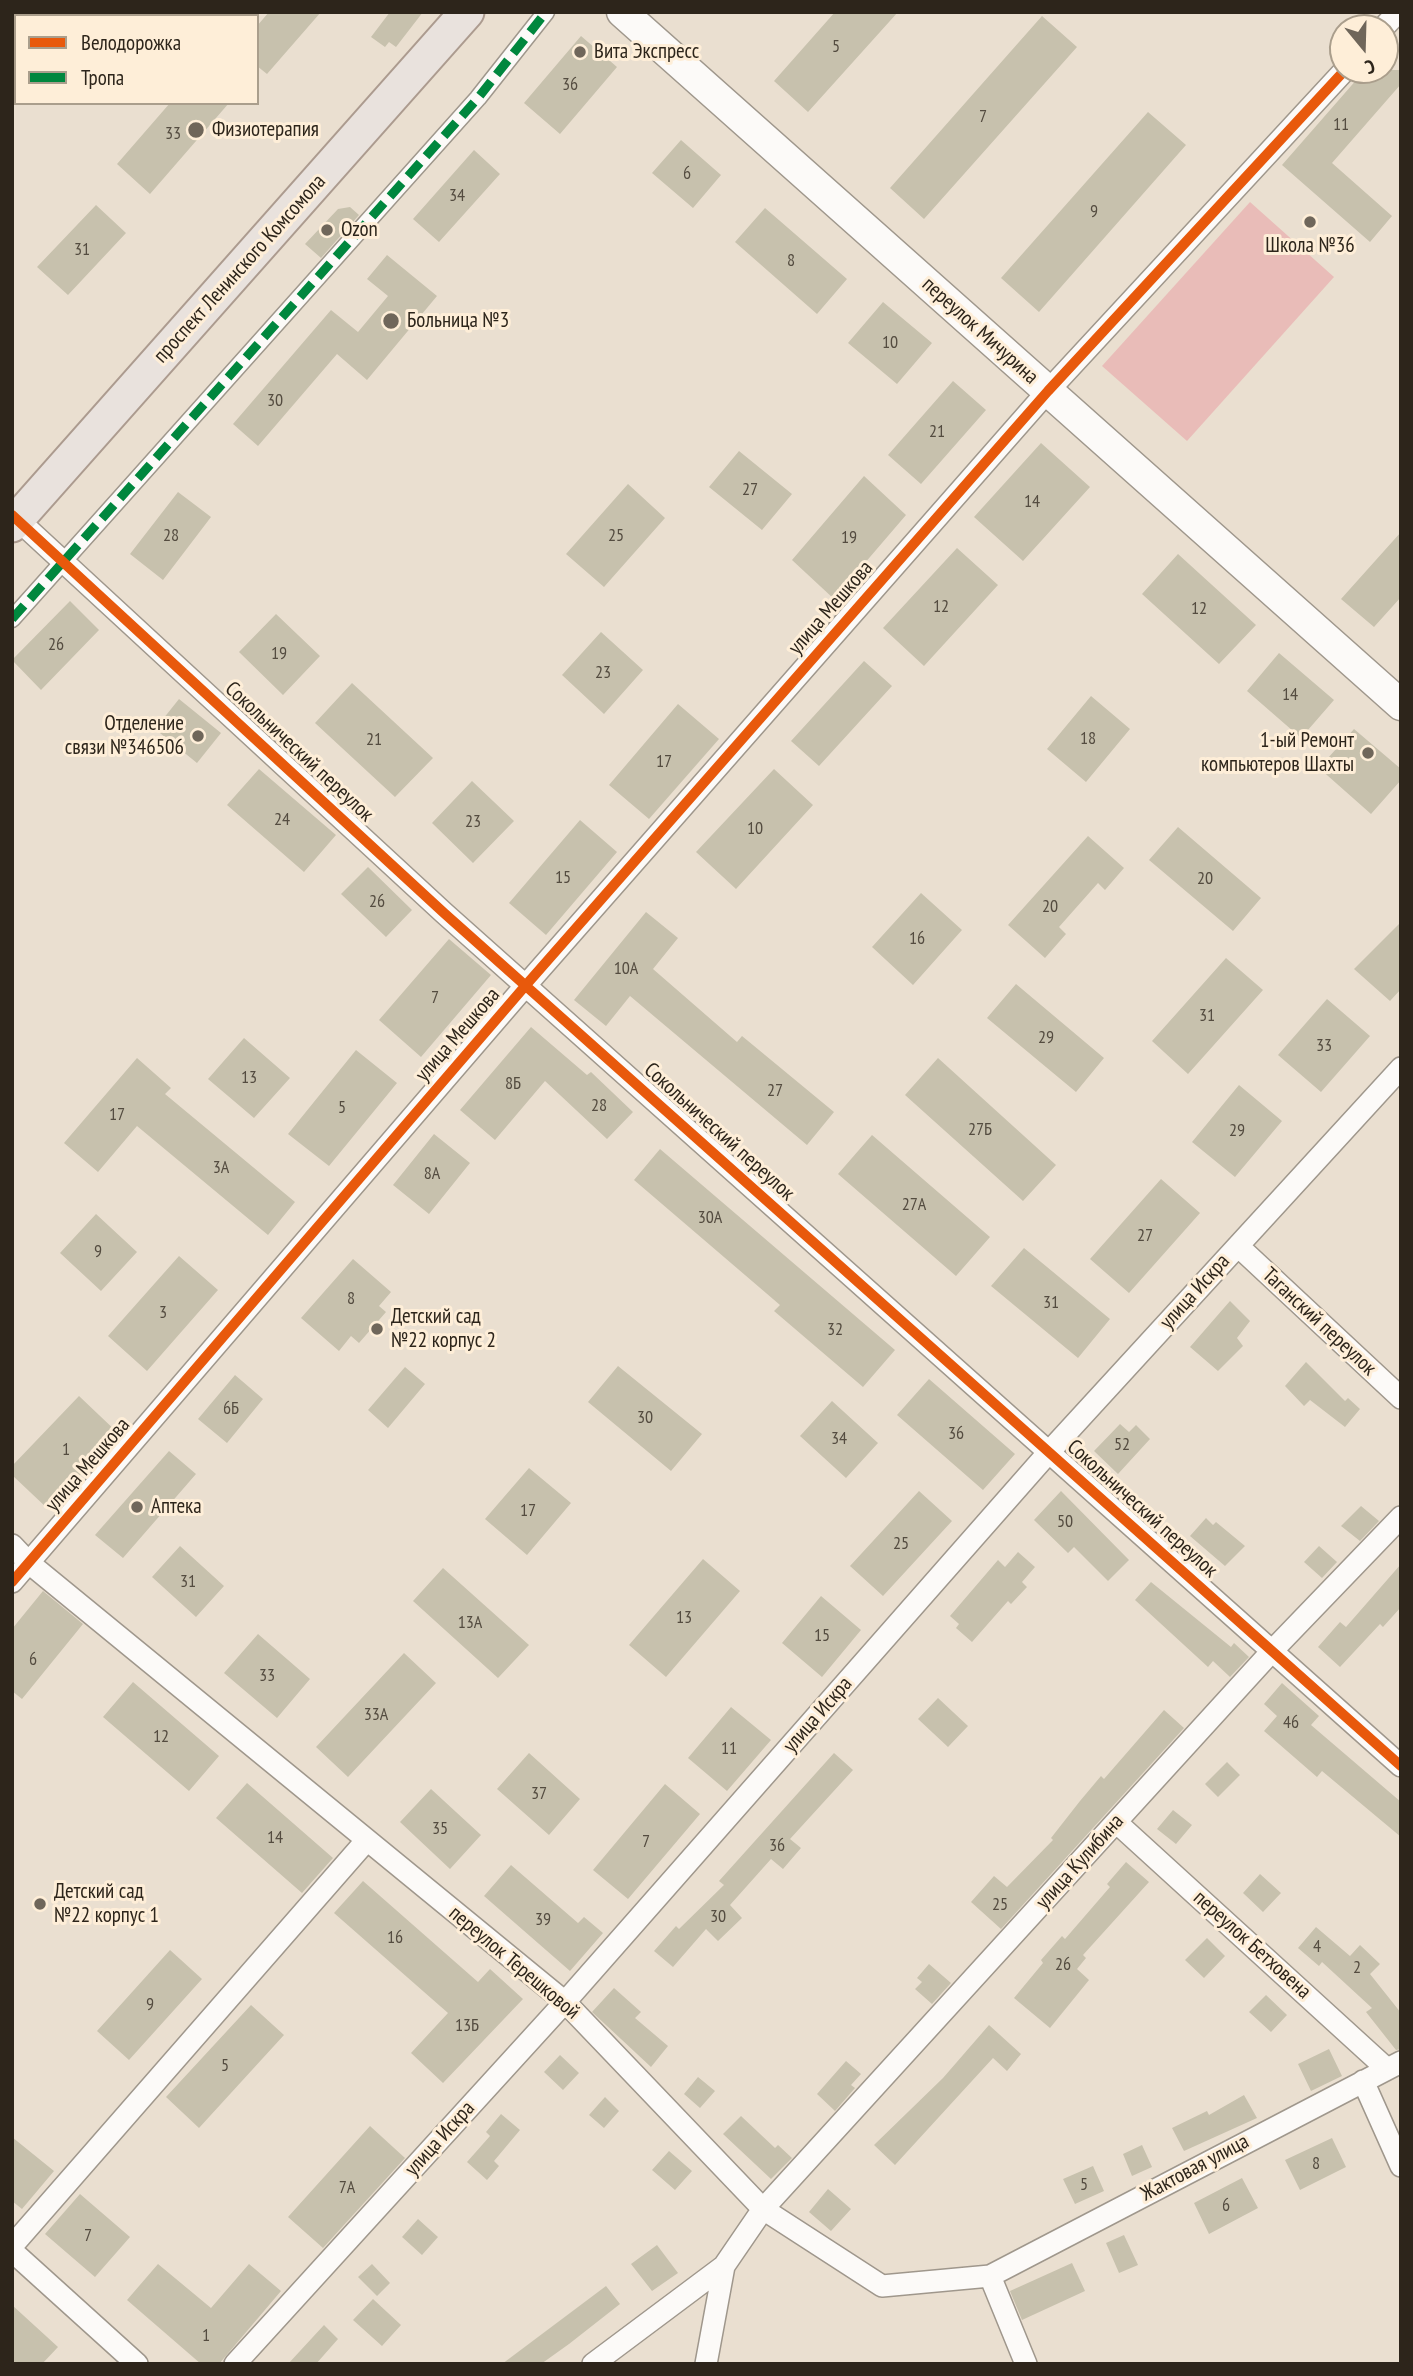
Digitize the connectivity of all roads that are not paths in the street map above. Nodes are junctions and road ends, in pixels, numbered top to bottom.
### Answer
1 (467, 12) edge
2 (546, 12) edge
3 (622, 12) edge
4 (1332, 84) edge
5 (1048, 391) junction
6 (15, 522) edge
7 (63, 561) junction
8 (12, 619) edge
9 (1401, 705) edge
10 (526, 985) junction
11 (1401, 1068) edge
12 (1238, 1246) junction
13 (1401, 1398) edge
14 (1049, 1452) junction
15 (1401, 1517) edge
16 (12, 1545) edge
17 (29, 1563) junction
18 (12, 1582) edge
19 (1272, 1651) junction
20 (1401, 1766) edge
21 (1116, 1822) junction
22 (366, 1841) junction
23 (565, 2002) junction
24 (1394, 2065) edge
25 (1363, 2081) junction
26 (1401, 2166) edge
27 (763, 2209) junction
28 (12, 2248) edge
29 (724, 2266) junction
30 (990, 2276) junction
31 (137, 2364) edge
32 (235, 2364) edge
33 (593, 2364) edge
34 (706, 2364) edge
35 (1026, 2364) edge

1 - 6 main road, проспект Ленинского Комсомола
2 - 7 street
3 - 5 main road, переулок Мичурина
4 - 5 street, улица Мешкова
5 - 9 main road, переулок Мичурина
5 - 10 street, улица Мешкова
6 - 7 street, Сокольнический переулок
7 - 8 street
7 - 10 street, Сокольнический переулок
10 - 14 street, Сокольнический переулок
10 - 17 street, улица Мешкова
11 - 12 street, улица Искра
12 - 13 street, Таганский переулок
12 - 14 street, улица Искра
14 - 19 street, Сокольнический переулок
14 - 23 street, улица Искра
15 - 19 street, улица Кулибина
16 - 17 street, переулок Терешковой
17 - 18 street, улица Мешкова
17 - 22 street, переулок Терешковой
19 - 20 street, Сокольнический переулок
19 - 21 street, улица Кулибина
21 - 24 street, переулок Бетховена
21 - 27 street, улица Кулибина
22 - 23 street, переулок Терешковой
22 - 28 street
23 - 27 street, переулок Терешковой
23 - 32 street, улица Искра
24 - 25 street, Жактовая улица
25 - 26 street
25 - 30 street, Жактовая улица
27 - 29 street, улица Кулибина
27 - 30 street, переулок Терешковой
28 - 31 street
29 - 33 street
29 - 34 street
30 - 35 street

